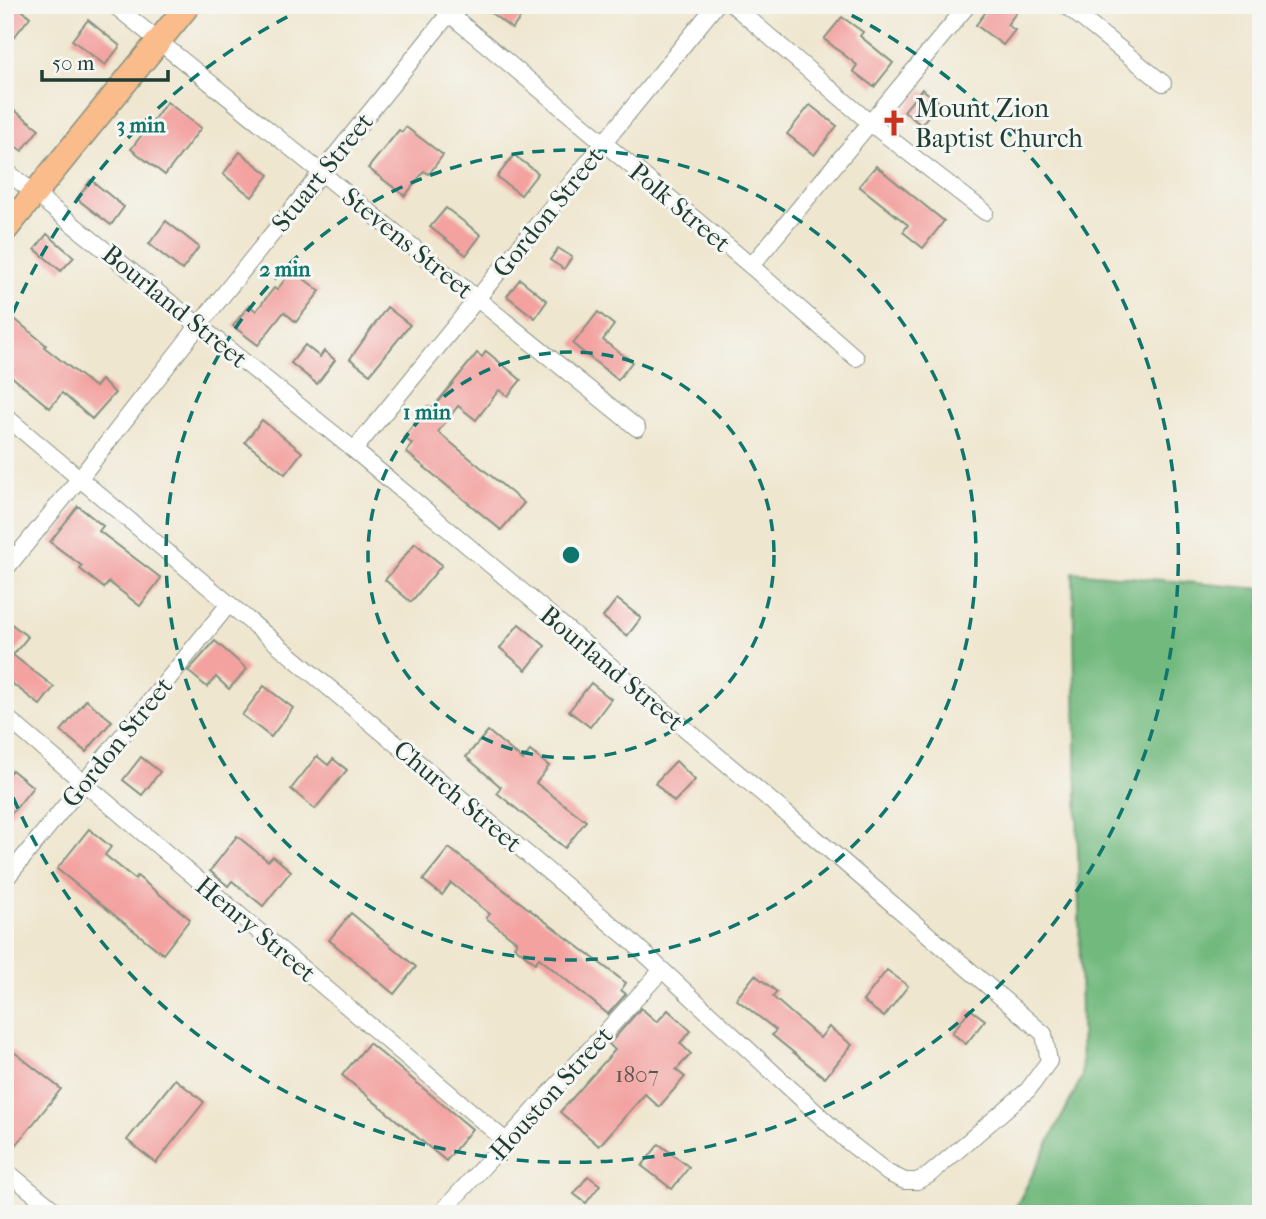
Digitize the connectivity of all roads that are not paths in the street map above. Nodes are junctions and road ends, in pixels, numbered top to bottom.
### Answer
1 (114, 5) edge
2 (188, 5) edge
3 (716, 5) edge
4 (733, 5) edge
5 (968, 5) edge
6 (1065, 5) edge
7 (448, 8) edge
8 (159, 41) junction
9 (1163, 83) dead end
10 (870, 123) junction
11 (604, 144) junction
12 (5, 170) edge
13 (321, 173) junction
14 (35, 194) junction
15 (985, 212) dead end
16 (5, 230) edge
17 (751, 266) junction
18 (477, 299) junction
19 (199, 324) junction
20 (856, 358) dead end
21 (5, 416) edge
22 (637, 428) dead end
23 (354, 450) junction
24 (79, 479) junction
25 (5, 570) edge
26 (229, 604) junction
27 (5, 716) edge
28 (84, 784) junction
29 (5, 880) edge
30 (661, 971) junction
31 (507, 1142) junction
32 (5, 1170) edge
33 (905, 1181) joint
34 (59, 1214) edge
35 (440, 1214) edge

1 - 8 street, Stevens Street
2 - 8 main road
3 - 11 street, Gordon Street
4 - 10 street
5 - 10 street
6 - 9 street
7 - 11 street, Polk Street
7 - 13 street, Stuart Street
8 - 13 street, Stevens Street
8 - 14 main road
10 - 15 street
10 - 17 street
11 - 17 street, Polk Street
11 - 18 street, Gordon Street
12 - 14 street, Bourland Street
13 - 18 street, Stevens Street
13 - 19 street, Stuart Street
14 - 16 main road
14 - 19 street, Bourland Street
17 - 20 street, Polk Street
18 - 22 street, Stevens Street
18 - 23 street, Gordon Street
19 - 23 street, Bourland Street
19 - 24 street, Stuart Street
21 - 24 street, Church Street
23 - 33 street, Bourland Street
24 - 25 street, Stuart Street
24 - 26 street, Church Street
26 - 28 street, Gordon Street
26 - 30 street, Church Street
27 - 28 street, Henry Street
28 - 29 street, Gordon Street
28 - 31 street, Henry Street
30 - 31 street, Houston Street
30 - 33 street, Church Street
31 - 35 street, Houston Street
32 - 34 street

